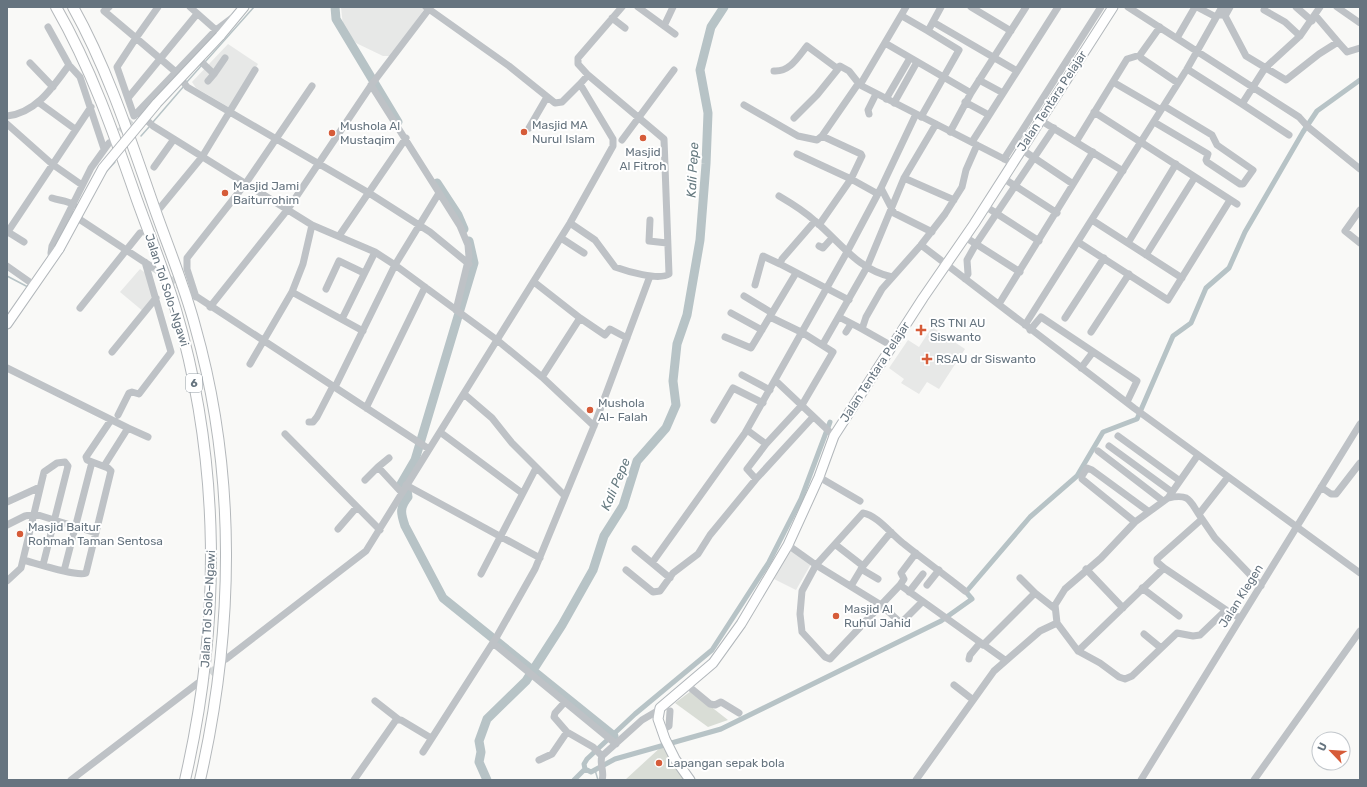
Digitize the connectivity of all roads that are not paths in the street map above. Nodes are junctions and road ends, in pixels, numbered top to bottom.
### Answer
1 (56, 7) edge
2 (73, 7) edge
3 (109, 7) edge
4 (158, 7) edge
5 (190, 7) edge
6 (622, 7) edge
7 (638, 7) edge
8 (673, 7) edge
9 (906, 7) edge
10 (941, 7) edge
11 (1026, 7) edge
12 (1058, 7) edge
13 (1101, 7) edge
14 (1128, 7) edge
15 (1196, 7) edge
16 (1222, 7) edge
17 (1230, 7) edge
18 (1296, 7) edge
19 (1320, 7) edge
20 (1337, 7) edge
21 (428, 8) edge
22 (976, 8) edge
23 (1112, 8) edge
24 (241, 10) edge
25 (1264, 10) dead end
26 (198, 14) junction
27 (902, 16) junction
28 (1217, 16) junction
29 (1225, 16) junction
30 (612, 18) junction
31 (1313, 18) junction
32 (933, 22) junction
33 (1360, 23) edge
34 (664, 26) junction
35 (48, 27) dead end
36 (1160, 27) junction
37 (625, 28) dead end
38 (928, 31) junction
39 (1011, 31) junction
40 (218, 33) junction
41 (675, 34) dead end
42 (1300, 36) junction
43 (136, 38) junction
44 (1177, 38) junction
45 (964, 41) junction
46 (1338, 42) junction
47 (885, 43) junction
48 (1360, 48) edge
49 (959, 50) junction
50 (1197, 51) junction
51 (194, 54) junction
52 (1140, 55) junction
53 (993, 57) junction
54 (160, 58) junction
55 (225, 58) dead end
56 (910, 58) junction
57 (917, 62) junction
58 (30, 63) dead end
59 (69, 65) junction
60 (837, 68) junction
61 (1265, 68) junction
62 (1187, 69) junction
63 (255, 70) dead end
64 (674, 70) dead end
65 (774, 71) dead end
66 (1017, 71) junction
67 (177, 73) junction
68 (214, 74) junction
69 (588, 75) junction
70 (944, 77) junction
71 (979, 80) junction
72 (208, 81) dead end
73 (373, 82) junction
74 (1113, 82) junction
75 (1178, 83) junction
76 (580, 84) junction
77 (312, 86) dead end
78 (1252, 86) junction
79 (53, 87) junction
80 (857, 87) junction
81 (971, 92) junction
82 (1003, 93) junction
83 (876, 94) junction
84 (547, 97) junction
85 (128, 98) junction
86 (886, 99) junction
87 (38, 102) junction
88 (965, 102) junction
89 (894, 103) junction
90 (1242, 104) junction
91 (744, 105) dead end
92 (91, 108) junction
93 (1162, 108) junction
94 (230, 111) junction
95 (1094, 112) junction
96 (870, 114) dead end
97 (918, 115) junction
98 (989, 115) junction
99 (7, 116) edge
100 (134, 116) junction
101 (638, 117) junction
102 (794, 118) dead end
103 (1040, 120) junction
104 (1154, 122) junction
105 (7, 124) edge
106 (936, 124) junction
107 (530, 128) dead end
108 (1054, 128) junction
109 (75, 129) junction
110 (950, 132) junction
111 (1289, 134) dead end
112 (822, 136) junction
113 (277, 138) junction
114 (406, 138) junction
115 (174, 139) junction
116 (622, 140) dead end
117 (1142, 141) junction
118 (1076, 142) junction
119 (974, 144) junction
120 (1021, 149) junction
121 (1093, 152) junction
122 (797, 154) dead end
123 (202, 157) junction
124 (1033, 157) junction
125 (1008, 161) junction
126 (318, 163) junction
127 (52, 164) junction
128 (1176, 164) junction
129 (154, 167) dead end
130 (1360, 169) edge
131 (1123, 171) junction
132 (1195, 176) junction
133 (904, 178) junction
134 (1003, 178) junction
135 (851, 179) junction
136 (246, 183) junction
137 (1073, 184) junction
138 (82, 185) junction
139 (1015, 186) junction
140 (880, 191) junction
141 (369, 193) junction
142 (439, 193) junction
143 (779, 196) dead end
144 (52, 198) dead end
145 (954, 200) junction
146 (1230, 200) junction
147 (1237, 204) dead end
148 (74, 205) junction
149 (985, 206) junction
150 (160, 208) dead end
151 (288, 209) junction
152 (890, 210) junction
153 (1360, 210) edge
154 (70, 212) junction
155 (1057, 213) junction
156 (996, 214) junction
157 (650, 220) dead end
158 (1092, 220) junction
159 (570, 223) junction
160 (817, 223) junction
161 (312, 225) junction
162 (418, 225) junction
163 (932, 232) junction
164 (7, 233) edge
165 (140, 233) dead end
166 (339, 236) junction
167 (965, 237) junction
168 (560, 238) junction
169 (832, 238) junction
170 (1039, 241) junction
171 (24, 242) dead end
172 (1078, 242) junction
173 (667, 243) junction
174 (1128, 243) junction
175 (1360, 243) edge
176 (976, 244) junction
177 (921, 245) junction
178 (819, 246) dead end
179 (126, 250) junction
180 (375, 252) junction
181 (847, 252) junction
182 (584, 253) dead end
183 (1146, 255) junction
184 (1104, 258) junction
185 (52, 260) junction
186 (145, 262) junction
187 (469, 264) junction
188 (780, 264) junction
189 (946, 264) junction
190 (395, 265) junction
191 (7, 266) edge
192 (152, 267) tunnel mouth
193 (867, 267) junction
194 (796, 272) junction
195 (1020, 272) junction
196 (364, 273) junction
197 (1128, 274) junction
198 (650, 276) junction
199 (887, 276) junction
200 (1182, 278) junction
201 (965, 279) junction
202 (534, 282) junction
203 (755, 285) dead end
204 (425, 287) junction
205 (32, 288) junction
206 (326, 289) dead end
207 (827, 289) junction
208 (188, 291) tunnel mouth
209 (292, 292) junction
210 (744, 296) dead end
211 (196, 297) junction
212 (156, 298) junction
213 (849, 300) junction
214 (999, 304) junction
215 (210, 307) junction
216 (80, 308) dead end
217 (457, 311) junction
218 (731, 313) dead end
219 (771, 315) junction
220 (839, 317) junction
221 (580, 318) junction
222 (1065, 318) dead end
223 (342, 319) junction
224 (8, 322) edge
225 (851, 324) junction
226 (1028, 327) junction
227 (862, 329) junction
228 (762, 330) junction
229 (363, 331) junction
230 (846, 332) dead end
231 (1091, 332) dead end
232 (802, 333) junction
233 (725, 337) dead end
234 (627, 338) junction
235 (497, 340) junction
236 (265, 342) junction
237 (823, 344) junction
238 (892, 346) junction
239 (112, 352) dead end
240 (1093, 352) junction
241 (250, 364) dead end
242 (7, 368) edge
243 (1081, 368) junction
244 (742, 375) dead end
245 (542, 377) junction
246 (776, 381) junction
247 (334, 387) junction
248 (770, 390) junction
249 (464, 394) junction
250 (1127, 402) junction
251 (763, 403) junction
252 (802, 405) junction
253 (366, 408) junction
254 (118, 415) dead end
255 (814, 417) junction
256 (111, 420) junction
257 (714, 420) dead end
258 (309, 422) dead end
259 (1360, 424) edge
260 (594, 426) junction
261 (128, 428) junction
262 (747, 430) junction
263 (440, 432) junction
264 (830, 433) junction
265 (285, 434) dead end
266 (1118, 436) dead end
267 (148, 437) dead end
268 (766, 444) junction
269 (423, 446) junction
270 (1109, 446) dead end
271 (1098, 451) dead end
272 (1198, 455) junction
273 (389, 458) dead end
274 (92, 462) junction
275 (1360, 463) edge
276 (104, 466) junction
277 (378, 467) junction
278 (536, 468) junction
279 (819, 477) junction
280 (1228, 477) junction
281 (756, 479) junction
282 (364, 480) dead end
283 (1180, 481) junction
284 (40, 487) junction
285 (1321, 487) junction
286 (404, 489) junction
287 (522, 493) junction
288 (565, 496) junction
289 (1167, 497) junction
290 (860, 501) dead end
291 (7, 502) edge
292 (357, 507) junction
293 (1148, 511) junction
294 (34, 514) junction
295 (1200, 516) junction
296 (56, 519) junction
297 (1135, 522) junction
298 (7, 524) edge
299 (74, 526) junction
300 (1296, 527) junction
301 (338, 529) dead end
302 (380, 530) junction
303 (891, 532) junction
304 (96, 533) junction
305 (500, 535) junction
306 (788, 545) junction
307 (836, 545) junction
308 (635, 549) dead end
309 (916, 553) junction
310 (540, 558) junction
311 (23, 560) junction
312 (652, 563) junction
313 (43, 565) junction
314 (816, 565) junction
315 (862, 567) junction
316 (1164, 568) junction
317 (1086, 569) junction
318 (626, 570) dead end
319 (939, 570) junction
320 (64, 571) junction
321 (1360, 573) edge
322 (481, 574) dead end
323 (923, 574) dead end
324 (670, 578) junction
325 (1020, 578) dead end
326 (878, 579) dead end
327 (7, 581) edge
328 (900, 585) junction
329 (928, 585) dead end
330 (851, 586) junction
331 (1261, 586) junction
332 (1142, 588) junction
333 (965, 591) dead end
334 (909, 592) junction
335 (1035, 593) junction
336 (922, 602) junction
337 (881, 605) junction
338 (1054, 608) junction
339 (1123, 608) junction
340 (1226, 610) junction
341 (1178, 616) dead end
342 (1240, 618) junction
343 (1057, 623) junction
344 (1360, 631) edge
345 (1144, 634) dead end
346 (494, 641) junction
347 (981, 644) junction
348 (1161, 648) junction
349 (1078, 651) junction
350 (226, 659) tunnel mouth
351 (969, 659) dead end
352 (1005, 660) junction
353 (198, 683) tunnel mouth
354 (687, 685) junction
355 (954, 685) dead end
356 (972, 700) junction
357 (375, 701) dead end
358 (564, 703) junction
359 (659, 710) junction
360 (670, 711) dead end
361 (739, 713) dead end
362 (398, 719) junction
363 (567, 732) junction
364 (663, 734) junction
365 (431, 738) junction
366 (613, 742) junction
367 (423, 752) dead end
368 (600, 756) junction
369 (539, 760) dead end
370 (71, 780) edge
371 (185, 780) edge
372 (200, 780) edge
373 (354, 780) edge
374 (602, 780) edge
375 (690, 780) edge
376 (916, 780) edge
377 (1141, 780) edge
378 (1254, 780) edge

1 - 371 highway, Jalan Tol Solo–Ngawi / 6
2 - 372 highway, Jalan Tol Solo–Ngawi / 6
3 - 43 street
4 - 43 street
5 - 26 street
6 - 30 street
7 - 34 street
8 - 34 street
9 - 27 street
10 - 32 street
11 - 39 street
12 - 66 street
13 - 125 street
14 - 36 street
15 - 28 street
15 - 44 street
16 - 28 street
17 - 29 street
18 - 31 street
19 - 31 street
20 - 33 street
21 - 73 street
21 - 84 street
22 - 39 street
23 - 103 main road, Jalan Tentara Pelajar
24 - 40 main road
25 - 42 street
26 - 40 street
26 - 54 street
27 - 38 street
27 - 47 street
28 - 29 street
28 - 50 street
29 - 61 street
30 - 37 street
30 - 69 street
31 - 42 street
31 - 46 street
32 - 38 street
32 - 45 street
34 - 41 street
35 - 59 street
36 - 44 street
36 - 52 street
38 - 49 street
39 - 53 street
40 - 51 street
40 - 185 main road, bridge
42 - 61 street
43 - 54 street
43 - 85 street
44 - 50 street
45 - 49 street
45 - 53 street
46 - 48 street
46 - 61 street
47 - 56 street
47 - 80 street
49 - 70 street
50 - 62 street
50 - 78 street
51 - 67 street
51 - 68 street
52 - 74 street
52 - 75 street
53 - 66 street
53 - 71 street
54 - 67 street
54 - 85 street
55 - 68 street
56 - 57 street
56 - 86 street
57 - 70 street
57 - 89 street
58 - 79 street
59 - 79 street
59 - 92 street
60 - 65 street
60 - 80 street
60 - 102 street
61 - 78 street
62 - 75 street
62 - 90 street
63 - 94 street
64 - 101 street
66 - 82 street
67 - 94 street
67 - 100 street
68 - 72 street
69 - 76 street
69 - 101 street
70 - 81 street
70 - 97 street
71 - 81 street
71 - 82 street
73 - 114 street
73 - 126 street
74 - 93 street
74 - 95 street
75 - 93 street
76 - 84 street
76 - 159 street
77 - 113 street
78 - 90 street
78 - 130 street
79 - 87 street
80 - 83 street
80 - 112 street
81 - 88 street
82 - 98 street
83 - 86 street
83 - 96 street
84 - 107 street
85 - 100 street
86 - 89 street
87 - 99 street
87 - 109 street
88 - 98 street
88 - 110 street
89 - 97 street
90 - 111 street
91 - 112 street
92 - 109 street
92 - 138 street
93 - 104 street
93 - 104 street
94 - 113 street
94 - 123 street
95 - 117 street
95 - 118 street
97 - 106 street
97 - 140 street
98 - 119 street
100 - 115 street
101 - 116 street
101 - 173 street
103 - 108 street
103 - 120 main road, Jalan Tentara Pelajar
104 - 117 street
105 - 127 street
106 - 110 street
106 - 133 street
108 - 118 street
108 - 124 street
109 - 127 street
110 - 119 street
112 - 135 street
113 - 126 street
113 - 136 street
114 - 141 street
114 - 142 street
115 - 123 street
115 - 129 street
117 - 128 street
117 - 131 street
118 - 121 street
119 - 125 street
119 - 145 street
120 - 124 street
120 - 125 main road, Jalan Tentara Pelajar
121 - 131 street
121 - 137 street
122 - 135 street
123 - 136 street
123 - 150 street
124 - 137 street
124 - 139 street
125 - 134 main road, Jalan Tentara Pelajar
126 - 141 street
126 - 151 street
127 - 138 street
127 - 164 street
128 - 132 street
128 - 174 street
131 - 158 street
132 - 146 street
132 - 183 street
133 - 145 street
133 - 152 street
134 - 139 street
134 - 149 main road, Jalan Tentara Pelajar
135 - 140 street
135 - 160 street
136 - 151 street
136 - 211 street
137 - 155 street
138 - 148 street
139 - 155 street
139 - 156 street
140 - 152 street
140 - 181 street
141 - 162 street
141 - 166 street
142 - 162 street
142 - 187 street
143 - 160 street
144 - 148 street
145 - 163 street
146 - 147 street
146 - 200 street
148 - 154 street
149 - 156 street
149 - 167 main road, Jalan Tentara Pelajar
151 - 161 street
151 - 215 street
152 - 163 street
152 - 193 street
153 - 175 street
154 - 179 street
154 - 185 street
155 - 170 street
156 - 170 street
156 - 176 street
157 - 173 street
158 - 172 street
158 - 174 street
159 - 168 street
159 - 198 street
160 - 169 street
160 - 188 street
161 - 166 street
161 - 209 street
162 - 187 street
162 - 190 street
163 - 177 street
164 - 171 street
165 - 179 street
166 - 180 street
167 - 176 street
167 - 189 main road, Jalan Tentara Pelajar
168 - 182 street
168 - 202 street
169 - 178 street
169 - 181 street
170 - 195 street
172 - 184 street
172 - 226 street
173 - 198 street
174 - 183 street
176 - 195 street
176 - 201 street
177 - 189 street
177 - 199 street
179 - 186 street
179 - 216 street
180 - 190 street
180 - 196 street
181 - 193 street
181 - 207 street
183 - 200 street
184 - 197 street
184 - 222 street
185 - 205 main road
186 - 192 street
186 - 212 street
187 - 217 street
188 - 194 street
188 - 203 street
189 - 201 street
189 - 238 main road, Jalan Tentara Pelajar
190 - 204 street
190 - 229 street
191 - 205 street
193 - 199 street
193 - 213 street
194 - 207 street
194 - 219 street
195 - 214 street
196 - 206 street
196 - 223 street
197 - 200 street
197 - 231 street
198 - 234 street
199 - 227 street
201 - 214 street
202 - 221 street
202 - 235 street
204 - 217 street
204 - 253 street
205 - 224 main road
207 - 213 street
207 - 232 street
208 - 211 street
209 - 223 street
209 - 236 street
210 - 219 street
211 - 215 street
212 - 239 street
212 - 254 street
213 - 220 street
214 - 226 street
215 - 236 street
217 - 235 street
218 - 228 street
219 - 228 street
219 - 232 street
220 - 225 street
220 - 237 street
221 - 234 street
221 - 245 street
223 - 229 street
225 - 227 street
225 - 230 street
226 - 240 street
226 - 243 street
227 - 238 street
228 - 233 street
229 - 247 street
232 - 237 street
232 - 246 street
234 - 260 street
235 - 245 street
235 - 249 street
236 - 241 street
236 - 247 street
237 - 252 street
238 - 264 main road, Jalan Tentara Pelajar
240 - 243 street
240 - 250 street
242 - 256 street
243 - 250 street
244 - 248 street
245 - 260 street
246 - 248 street
246 - 252 street
247 - 253 street
247 - 258 street
248 - 251 street
249 - 263 street
249 - 278 street
250 - 272 street
251 - 257 street
251 - 262 street
252 - 255 street
252 - 268 street
253 - 269 street
255 - 264 street
255 - 281 street
256 - 261 street
256 - 274 street
259 - 285 street, Jalan Klegen
260 - 288 street
261 - 267 street
261 - 276 street
262 - 268 street
262 - 312 street
263 - 269 street
263 - 287 street
264 - 279 main road, Jalan Tentara Pelajar
265 - 292 street
266 - 283 street
268 - 281 street
269 - 286 street
270 - 289 street
271 - 289 street
272 - 280 street
272 - 283 street
273 - 277 street
274 - 276 street
274 - 299 street
275 - 285 street
276 - 304 street
277 - 282 street
277 - 286 street
278 - 287 street
278 - 288 street
279 - 290 street
279 - 306 main road, Jalan Tentara Pelajar
280 - 295 street
280 - 300 street
281 - 324 street
283 - 289 street
284 - 291 street
284 - 294 street
284 - 296 street
285 - 300 street, Jalan Klegen
286 - 302 street
286 - 305 street
287 - 305 street
288 - 310 street
289 - 293 street
289 - 295 street
292 - 301 street
292 - 302 street
293 - 297 street
293 - 297 street
294 - 296 street
294 - 298 street
294 - 311 street
295 - 316 street
295 - 331 street
296 - 299 street
296 - 313 street
297 - 317 street
299 - 304 street
299 - 320 street
300 - 321 street
300 - 331 street, Jalan Klegen
302 - 350 street
303 - 307 street
303 - 309 street
303 - 315 street
304 - 320 street
305 - 310 street
305 - 322 street
306 - 314 street
306 - 354 main road, Jalan Tentara Pelajar
307 - 314 street
307 - 315 street
308 - 312 street
309 - 319 street
309 - 328 street
310 - 346 street
311 - 313 street
311 - 327 street
312 - 324 street
313 - 320 street
314 - 330 street
314 - 337 street
315 - 326 street
315 - 330 street
316 - 332 street
316 - 340 street
317 - 338 street
317 - 339 street
318 - 324 street
319 - 329 street
319 - 333 street
323 - 334 street
325 - 335 street
328 - 334 street
328 - 337 street
330 - 337 street
331 - 342 street, Jalan Klegen
332 - 339 street
332 - 341 street
334 - 336 street
335 - 338 street
335 - 347 street
336 - 337 street
336 - 347 street
338 - 343 street
339 - 349 street
340 - 342 street
340 - 348 street
342 - 377 street, Jalan Klegen
343 - 349 street
343 - 352 street
344 - 378 street
345 - 348 street
346 - 358 street
346 - 365 street
347 - 351 street
347 - 352 street
348 - 349 street
352 - 356 street
353 - 370 street
354 - 359 main road, Jalan Tentara Pelajar
354 - 361 street
355 - 356 street
356 - 376 street
357 - 362 street
358 - 363 street
358 - 366 street
359 - 364 main road
359 - 366 street
360 - 364 street
362 - 365 street
362 - 373 street
363 - 368 street
363 - 369 street
364 - 375 main road
365 - 367 street
366 - 368 street
368 - 374 street

